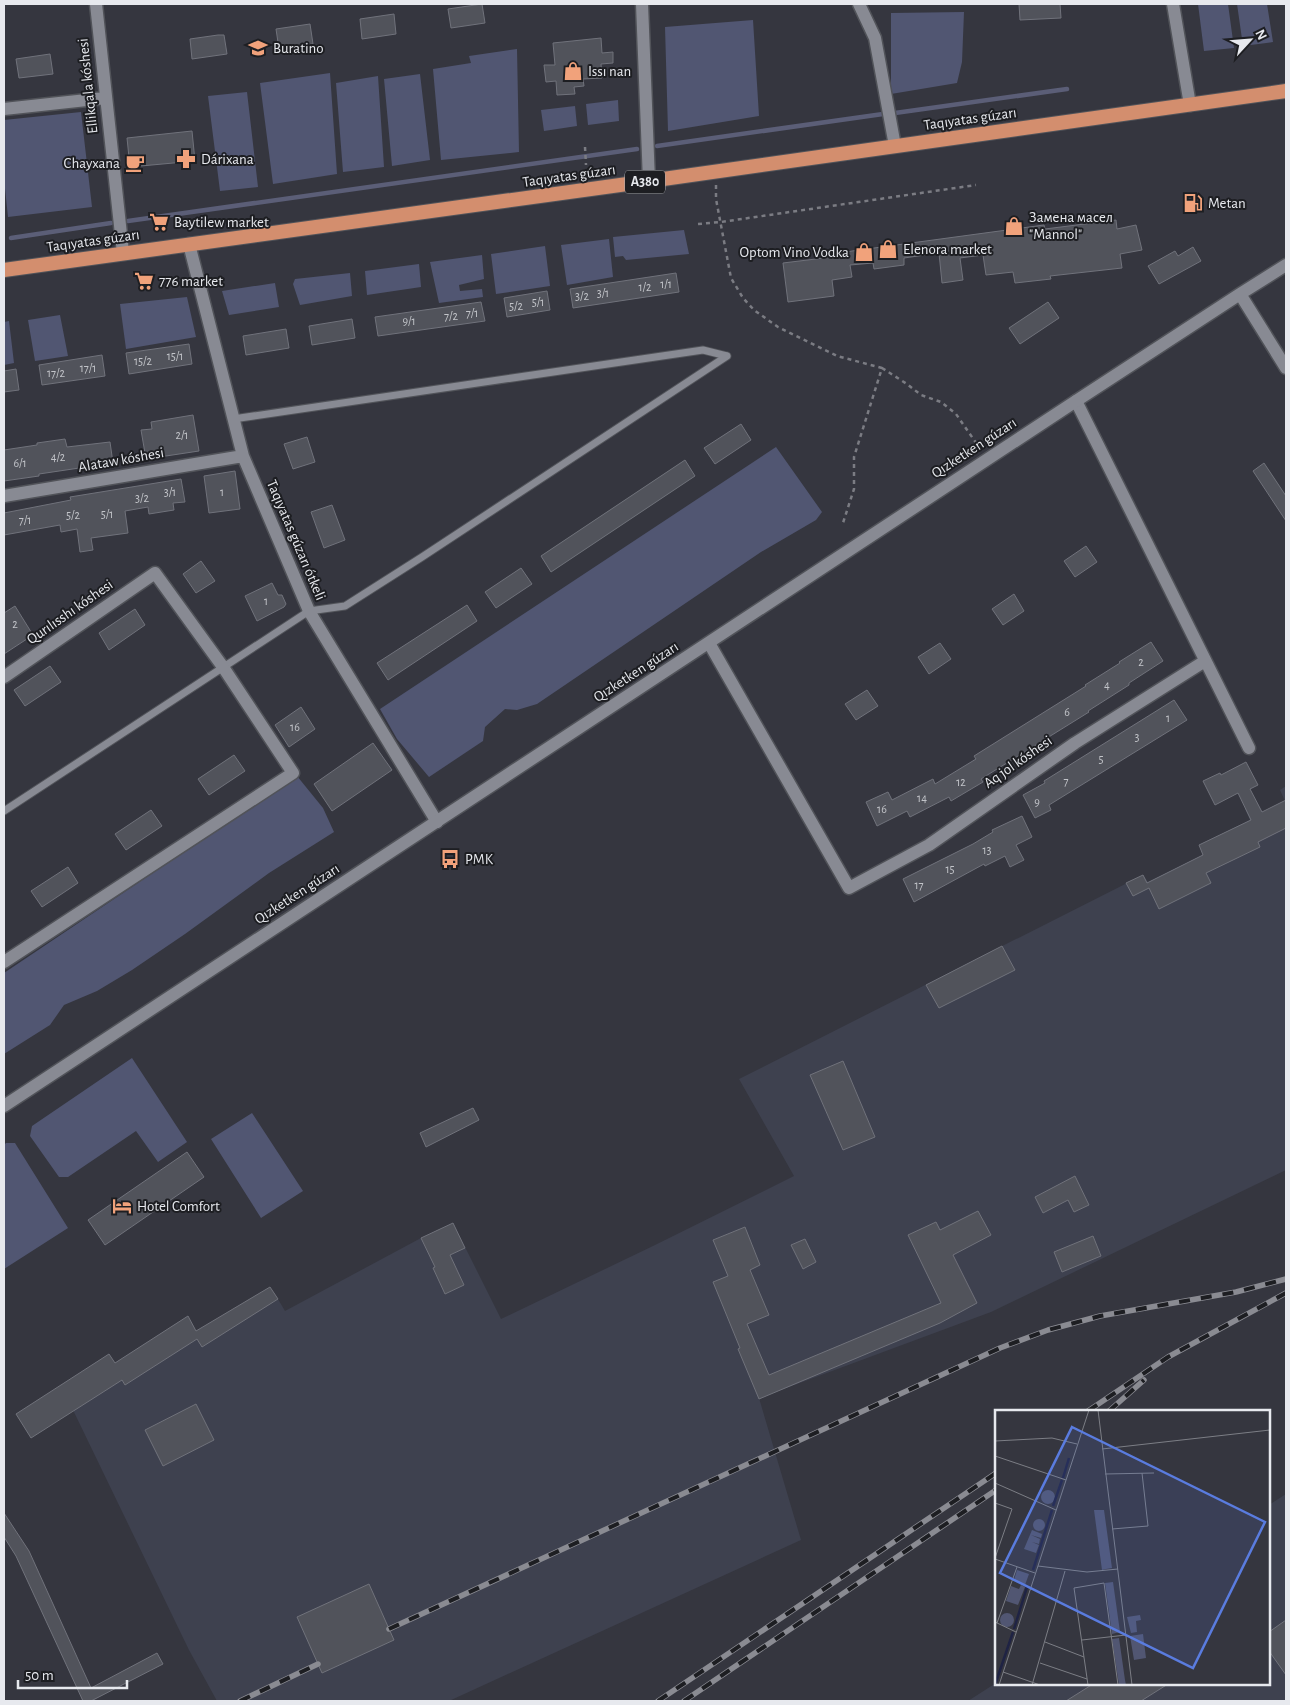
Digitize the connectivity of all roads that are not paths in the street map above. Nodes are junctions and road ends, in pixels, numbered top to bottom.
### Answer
1 (96, 4) edge
2 (642, 4) edge
3 (859, 4) edge
4 (1172, 4) edge
5 (1286, 91) edge
6 (106, 98) junction
7 (1190, 105) junction
8 (4, 109) edge
9 (895, 146) junction
10 (649, 181) junction
11 (189, 244) junction
12 (123, 253) junction
13 (1286, 265) edge
14 (4, 270) edge
15 (1240, 294) junction
16 (1286, 368) edge
17 (1076, 401) junction
18 (234, 419) junction
19 (243, 456) junction
20 (4, 496) edge
21 (309, 611) junction
22 (710, 643) junction
23 (1205, 661) junction
24 (223, 667) junction
25 (4, 677) edge
26 (1249, 748) dead end
27 (4, 811) edge
28 (437, 822) junction
29 (4, 962) edge
30 (4, 1106) edge

1 - 6 street, Ellikqala kóshesi
2 - 10 street
3 - 9 street
4 - 7 street
5 - 7 highway, Taqıyatas gúzarı / A380
6 - 8 street
6 - 12 street, Ellikqala kóshesi
7 - 9 highway, Taqıyatas gúzarı / A380
9 - 10 highway, Taqıyatas gúzarı / A380
10 - 11 highway, Taqıyatas gúzarı / A380
11 - 12 highway, Taqıyatas gúzarı / A380
11 - 18 street, Taqıyatas gúzarı ótkeli
12 - 14 highway, Taqıyatas gúzarı / A380
13 - 15 street, Qızketken gúzarı
15 - 16 street
15 - 17 street, Qızketken gúzarı
17 - 22 street, Qızketken gúzarı
17 - 23 street
18 - 19 street, Taqıyatas gúzarı ótkeli
18 - 21 lane
19 - 20 street, Alataw kóshesi
19 - 21 street, Taqıyatas gúzarı ótkeli
21 - 24 lane
21 - 28 street, Taqıyatas gúzarı ótkeli
22 - 23 street, Aq jol kóshesi
22 - 28 street, Qızketken gúzarı
23 - 26 street
24 - 25 street, Qurılısshı kóshesi
24 - 27 lane
24 - 29 street
28 - 30 street, Qızketken gúzarı

